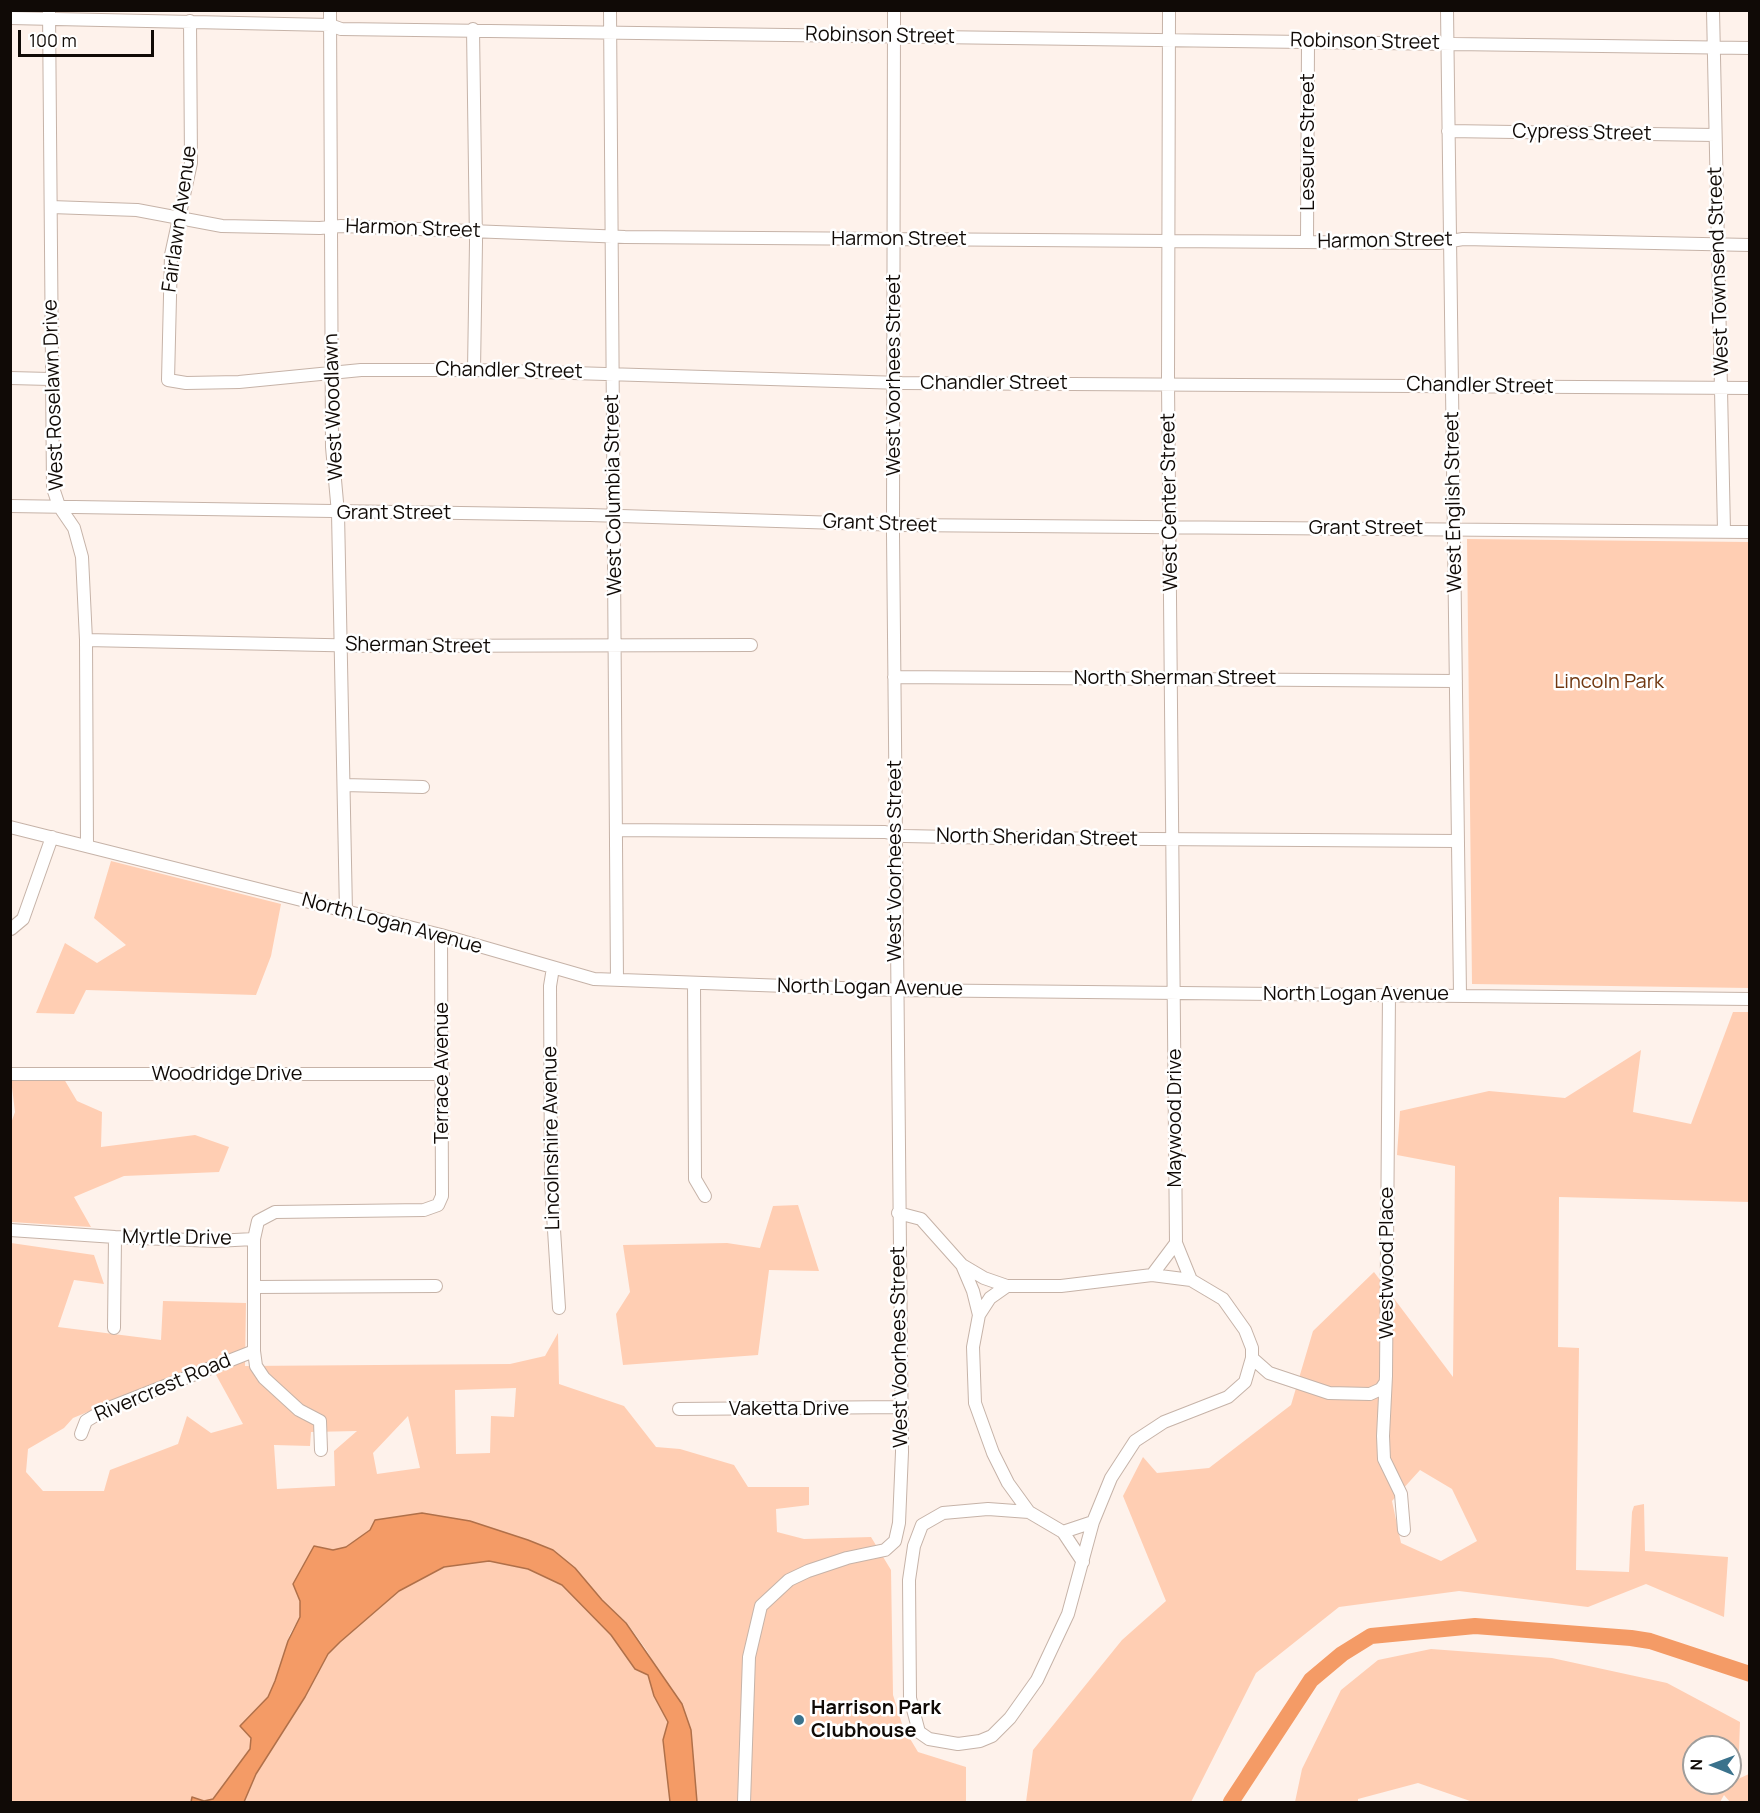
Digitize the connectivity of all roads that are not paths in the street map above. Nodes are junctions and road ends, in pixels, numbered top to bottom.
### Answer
1 (330, 10) edge
2 (610, 10) edge
3 (894, 10) edge
4 (1168, 10) edge
5 (1447, 10) edge
6 (1713, 10) edge
7 (48, 15) edge
8 (10, 18) edge
9 (190, 21) junction
10 (330, 24) junction
11 (473, 29) junction
12 (610, 31) junction
13 (894, 37) junction
14 (1168, 40) junction
15 (1308, 42) junction
16 (1447, 43) junction
17 (1713, 47) junction
18 (1749, 48) edge
19 (1448, 131) junction
20 (1715, 135) junction
21 (51, 207) junction
22 (179, 218) junction
23 (332, 227) junction
24 (475, 231) junction
25 (612, 236) junction
26 (893, 239) junction
27 (1168, 241) junction
28 (1451, 241) junction
29 (1307, 242) junction
30 (1718, 244) junction
31 (1749, 244) edge
32 (474, 370) junction
33 (332, 372) junction
34 (613, 375) junction
35 (10, 378) edge
36 (50, 379) junction
37 (168, 380) joint
38 (894, 382) junction
39 (1168, 383) junction
40 (1453, 385) junction
41 (1722, 388) junction
42 (1749, 388) edge
43 (10, 506) edge
44 (59, 506) junction
45 (338, 513) junction
46 (614, 516) junction
47 (893, 525) junction
48 (1170, 528) junction
49 (1455, 528) junction
50 (1724, 531) junction
51 (1749, 532) edge
52 (86, 640) junction
53 (341, 644) junction
54 (615, 644) junction
55 (751, 645) dead end
56 (894, 677) junction
57 (1172, 678) junction
58 (1456, 681) junction
59 (344, 785) junction
60 (423, 787) dead end
61 (10, 827) edge
62 (617, 830) junction
63 (895, 834) junction
64 (52, 837) junction
65 (1173, 839) junction
66 (1458, 841) junction
67 (87, 846) junction
68 (346, 912) junction
69 (11, 930) edge
70 (441, 935) junction
71 (553, 968) junction
72 (617, 980) junction
73 (694, 983) junction
74 (896, 990) junction
75 (1174, 993) junction
76 (1389, 993) junction
77 (1460, 994) junction
78 (1749, 999) edge
79 (10, 1074) edge
80 (443, 1074) junction
81 (705, 1196) dead end
82 (434, 1208) joint
83 (898, 1213) junction
84 (10, 1230) edge
85 (115, 1237) junction
86 (254, 1239) junction
87 (1176, 1243) junction
88 (962, 1265) junction
89 (1152, 1275) junction
90 (1191, 1280) junction
91 (436, 1286) dead end
92 (1008, 1286) junction
93 (255, 1287) junction
94 (559, 1308) dead end
95 (979, 1314) junction
96 (114, 1328) dead end
97 (254, 1351) junction
98 (1252, 1358) junction
99 (1269, 1373) junction
100 (1245, 1382) junction
101 (1385, 1383) junction
102 (900, 1407) junction
103 (679, 1409) dead end
104 (81, 1434) dead end
105 (321, 1450) dead end
106 (1029, 1512) junction
107 (1094, 1522) junction
108 (1404, 1530) dead end
109 (1063, 1532) junction
110 (1083, 1562) junction
111 (744, 1803) edge

1 - 10 street, West Woodlawn
2 - 12 street, West Columbia Street
3 - 13 street, West Voorhees Street
4 - 14 street, West Center Street
5 - 16 street, West English Street
6 - 17 street, West Townsend Street
7 - 8 street, Robinson Street
7 - 9 street, Robinson Street
7 - 21 street, West Roselawn Drive
9 - 10 street, Robinson Street
9 - 22 street, Fairlawn Avenue
10 - 11 street, Robinson Street
10 - 23 street, West Woodlawn
11 - 12 street, Robinson Street
11 - 24 street
12 - 13 street, Robinson Street
12 - 25 street, West Columbia Street
13 - 14 street, Robinson Street
13 - 26 street, West Voorhees Street
14 - 15 street, Robinson Street
14 - 27 street, West Center Street
15 - 16 street, Robinson Street
15 - 29 street, Leseure Street
16 - 17 street, Robinson Street
16 - 19 street, West English Street
17 - 18 street, Robinson Street
17 - 20 street, West Townsend Street
19 - 20 street, Cypress Street
19 - 28 street, West English Street
20 - 30 street, West Townsend Street
21 - 22 street, Harmon Street
21 - 36 street, West Roselawn Drive
22 - 23 street, Harmon Street
22 - 37 street, Fairlawn Avenue
23 - 24 street, Harmon Street
23 - 33 street, West Woodlawn
24 - 25 street, Harmon Street
24 - 32 street
25 - 26 street, Harmon Street
25 - 34 street, West Columbia Street
26 - 27 street, Harmon Street
26 - 38 street, West Voorhees Street
27 - 29 street, Harmon Street
27 - 39 street, West Center Street
28 - 29 street, Harmon Street
28 - 30 street, Harmon Street
28 - 40 street, West English Street
30 - 31 street, Harmon Street
30 - 41 street, West Townsend Street
32 - 33 street, Chandler Street
32 - 34 street, Chandler Street
33 - 37 street, Chandler Street
33 - 45 street, West Woodlawn
34 - 38 street, Chandler Street
34 - 46 street, West Columbia Street
35 - 36 street
36 - 44 street, West Roselawn Drive
38 - 39 street, Chandler Street
38 - 47 street, West Voorhees Street
39 - 40 street, Chandler Street
39 - 48 street, West Center Street
40 - 41 street, Chandler Street
40 - 49 street, West English Street
41 - 42 street, Chandler Street
41 - 50 street, West Townsend Street
43 - 44 street, Grant Street
44 - 45 street, Grant Street
44 - 52 street, West Roselawn Drive
45 - 46 street, Grant Street
45 - 53 street, West Woodlawn
46 - 47 street, Grant Street
46 - 54 street, West Columbia Street
47 - 48 street, Grant Street
47 - 56 street, West Voorhees Street
48 - 49 street, Grant Street
48 - 57 street, West Center Street
49 - 50 street, Grant Street
49 - 58 street, West English Street
50 - 51 street, Grant Street
52 - 53 street, Sherman Street
52 - 67 street, West Roselawn Drive
53 - 54 street, Sherman Street
53 - 59 street, West Woodlawn
54 - 55 street, Sherman Street
54 - 62 street, West Columbia Street
56 - 57 street, North Sherman Street
56 - 63 street, West Voorhees Street
57 - 58 street, North Sherman Street
57 - 65 street, West Center Street
58 - 66 street, West English Street
59 - 60 street
59 - 68 street, West Woodlawn
61 - 64 street, North Logan Avenue
62 - 63 street, North Sheridan Street
62 - 72 street, West Columbia Street
63 - 65 street, North Sheridan Street
63 - 74 street, West Voorhees Street
64 - 67 street, North Logan Avenue
64 - 69 street
65 - 66 street, North Sheridan Street
65 - 75 street, West Center Street
66 - 77 street, West English Street
67 - 68 street, North Logan Avenue
68 - 70 street, North Logan Avenue
70 - 71 street, North Logan Avenue
70 - 80 street, Terrace Avenue
71 - 72 street, North Logan Avenue
71 - 94 street, Lincolnshire Avenue
72 - 73 street, North Logan Avenue
73 - 74 street, North Logan Avenue
73 - 81 street
74 - 75 street, North Logan Avenue
74 - 83 street, West Voorhees Street
75 - 76 street, North Logan Avenue
75 - 87 street, Maywood Drive
76 - 77 street, North Logan Avenue
76 - 101 street, Westwood Place
77 - 78 street, North Logan Avenue
79 - 80 street, Woodridge Drive
80 - 82 street, Terrace Avenue
82 - 86 street, Myrtle Drive
83 - 88 street
83 - 102 street, West Voorhees Street
84 - 85 street, Myrtle Drive
85 - 86 street, Myrtle Drive
85 - 96 street
86 - 93 street, Rivercrest Road
87 - 89 street
87 - 90 street, Maywood Drive
88 - 92 street
88 - 95 street
89 - 90 street
89 - 92 street
90 - 98 street
91 - 93 street
92 - 95 street
93 - 97 street, Rivercrest Road
95 - 106 street
97 - 104 street, Rivercrest Road
97 - 105 street, Rivercrest Road
98 - 99 street
98 - 100 street
99 - 100 street
99 - 101 street
100 - 107 street
101 - 108 street, Westwood Place
102 - 103 street, Vaketta Drive
102 - 111 street, West Voorhees Street
106 - 109 street
106 - 110 street
107 - 109 street
107 - 110 street
109 - 110 street

